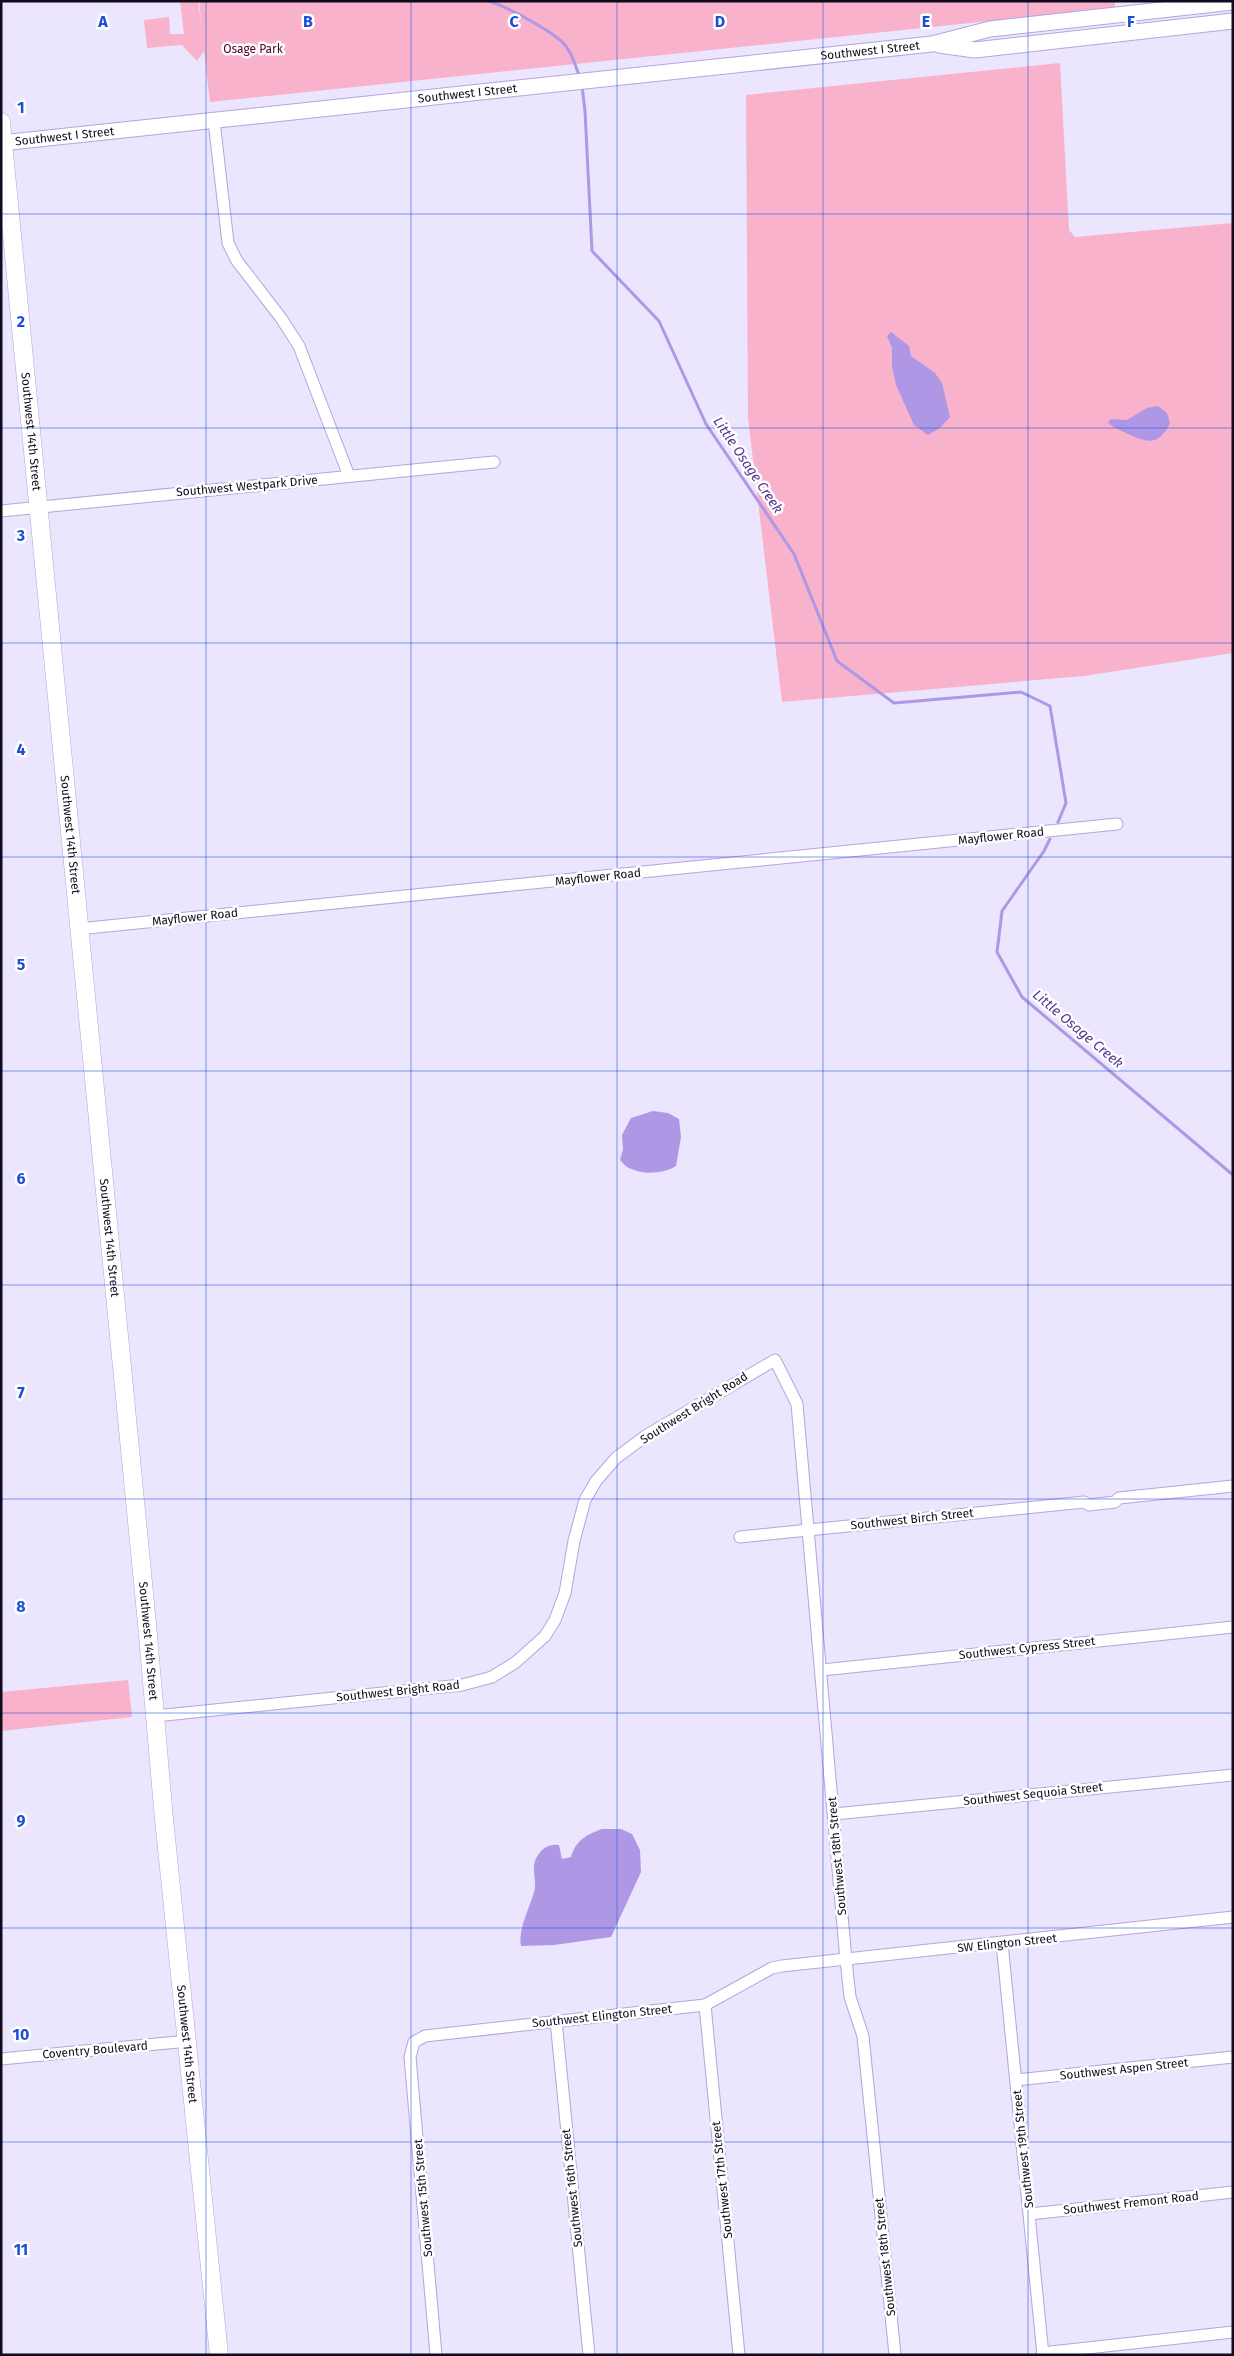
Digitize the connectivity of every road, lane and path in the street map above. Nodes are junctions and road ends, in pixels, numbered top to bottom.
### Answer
1 (1233, 2) edge
2 (1233, 21) edge
3 (932, 44) junction
4 (214, 121) junction
5 (1, 122) edge
6 (2, 143) edge
7 (494, 462) dead end
8 (349, 476) junction
9 (39, 508) junction
10 (1, 512) edge
11 (1117, 824) dead end
12 (78, 929) junction
13 (775, 1360) joint
14 (1233, 1486) edge
15 (808, 1529) junction
16 (740, 1537) dead end
17 (1233, 1627) edge
18 (822, 1670) junction
19 (155, 1716) junction
20 (1233, 1774) edge
21 (834, 1814) junction
22 (1233, 1917) edge
23 (1002, 1943) junction
24 (846, 1960) junction
25 (782, 1966) joint
26 (705, 2005) junction
27 (556, 2021) junction
28 (188, 2041) junction
29 (414, 2042) joint
30 (1233, 2057) edge
31 (1, 2059) edge
32 (1016, 2080) junction
33 (1233, 2192) edge
34 (1030, 2214) junction
35 (1233, 2332) edge
36 (1043, 2354) edge
37 (219, 2355) edge
38 (436, 2355) edge
39 (589, 2355) edge
40 (739, 2355) edge
41 (895, 2355) edge

1 - 3 main road, Southwest I Street
2 - 3 main road, Southwest I Street
3 - 4 main road, Southwest I Street
4 - 6 main road, Southwest I Street
4 - 8 street
5 - 6 main road, Southwest 14th Street
6 - 9 main road, Southwest 14th Street
7 - 8 street, Southwest Westpark Drive
8 - 9 street, Southwest Westpark Drive
9 - 10 street, Southwest Westpark Drive
9 - 12 main road, Southwest 14th Street
11 - 12 street, Mayflower Road
12 - 19 main road, Southwest 14th Street
13 - 15 street, Southwest 18th Street
13 - 19 street, Southwest Bright Road
14 - 15 street, Southwest Birch Street
15 - 16 street, Southwest Birch Street
15 - 18 street, Southwest 18th Street
17 - 18 street, Southwest Cypress Street
18 - 21 street, Southwest 18th Street
19 - 28 main road, Southwest 14th Street
20 - 21 street, Southwest Sequoia Street
21 - 24 street, Southwest 18th Street
22 - 23 street, SW Elington Street
23 - 24 street, SW Elington Street
23 - 32 street, Southwest 19th Street
24 - 25 street, SW Elington Street
24 - 41 street, Southwest 18th Street
25 - 26 street, Southwest Elington Street
26 - 27 street, Southwest Elington Street
26 - 40 street, Southwest 17th Street
27 - 29 street, Southwest Elington Street
27 - 39 street, Southwest 16th Street
28 - 31 street, Coventry Boulevard
28 - 37 main road, Southwest 14th Street
29 - 38 street, Southwest 15th Street
30 - 32 street, Southwest Aspen Street
32 - 34 street, Southwest 19th Street
33 - 34 street, Southwest Fremont Road
34 - 36 street, Southwest 19th Street
35 - 36 street

